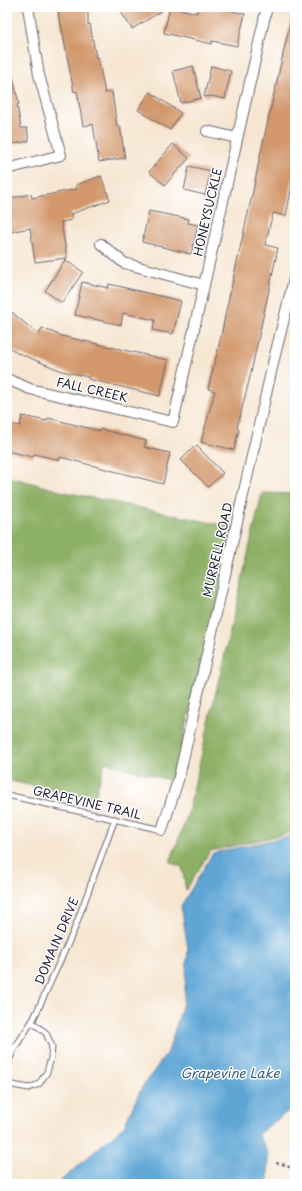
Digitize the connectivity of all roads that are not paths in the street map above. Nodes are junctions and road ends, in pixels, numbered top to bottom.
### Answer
1 (28, 7) edge
2 (267, 7) edge
3 (207, 131) dead end
4 (238, 138) junction
5 (7, 169) edge
6 (100, 244) dead end
7 (295, 275) edge
8 (204, 285) junction
9 (7, 379) edge
10 (173, 422) joint
11 (7, 795) edge
12 (115, 819) junction
13 (162, 830) joint
14 (32, 1022) junction
15 (7, 1043) edge
16 (14, 1049) junction
17 (7, 1065) edge
18 (7, 1084) edge

1 - 5 street
2 - 4 street, HONEYSUCKLE
3 - 4 street
4 - 8 street, HONEYSUCKLE
6 - 8 street
7 - 13 street, MURRELL ROAD
8 - 10 street, HONEYSUCKLE
9 - 10 street, FALL CREEK
11 - 12 lane, GRAPEVINE TRAIL
12 - 13 lane, GRAPEVINE TRAIL
12 - 14 lane, DOMAIN DRIVE
14 - 16 lane, DOMAIN DRIVE
14 - 18 lane
15 - 16 lane
16 - 17 lane, DOMAIN DRIVE

